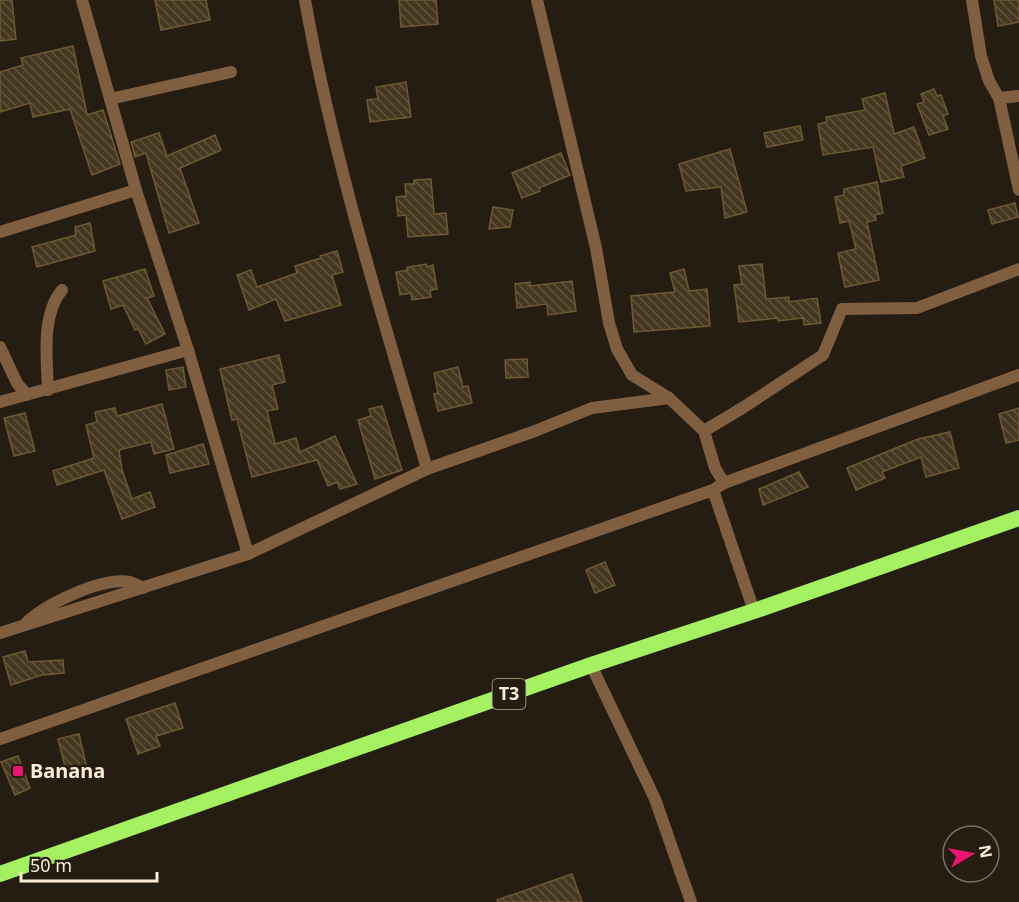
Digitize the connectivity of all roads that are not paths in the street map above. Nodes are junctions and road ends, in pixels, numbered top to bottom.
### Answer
1 (82, 0) edge
2 (305, 0) edge
3 (537, 0) edge
4 (972, 0) edge
5 (231, 72) dead end
6 (1019, 96) edge
7 (999, 98) junction
8 (110, 99) junction
9 (136, 190) junction
10 (1019, 190) edge
11 (0, 232) edge
12 (1019, 269) edge
13 (62, 290) dead end
14 (0, 346) edge
15 (188, 350) junction
16 (1019, 375) edge
17 (48, 390) junction
18 (27, 395) junction
19 (669, 398) junction
20 (0, 402) edge
21 (705, 431) junction
22 (427, 469) junction
23 (718, 487) junction
24 (1019, 518) edge
25 (248, 554) junction
26 (754, 611) junction
27 (0, 633) edge
28 (591, 665) junction
29 (0, 739) edge
30 (0, 874) edge
31 (692, 902) edge

1 - 8 street
2 - 22 street
3 - 19 street
4 - 7 street
5 - 8 street
6 - 7 street
7 - 10 street
8 - 9 street
9 - 11 street
9 - 15 street
12 - 21 street
13 - 17 street
14 - 18 street
15 - 17 street
15 - 25 street
16 - 23 street
17 - 18 street
18 - 20 street
19 - 21 street
19 - 22 street
21 - 23 street
22 - 25 street
23 - 26 street
23 - 29 street
24 - 26 highway, T3
25 - 27 street
26 - 28 highway, T3
28 - 30 highway, T3
28 - 31 street

